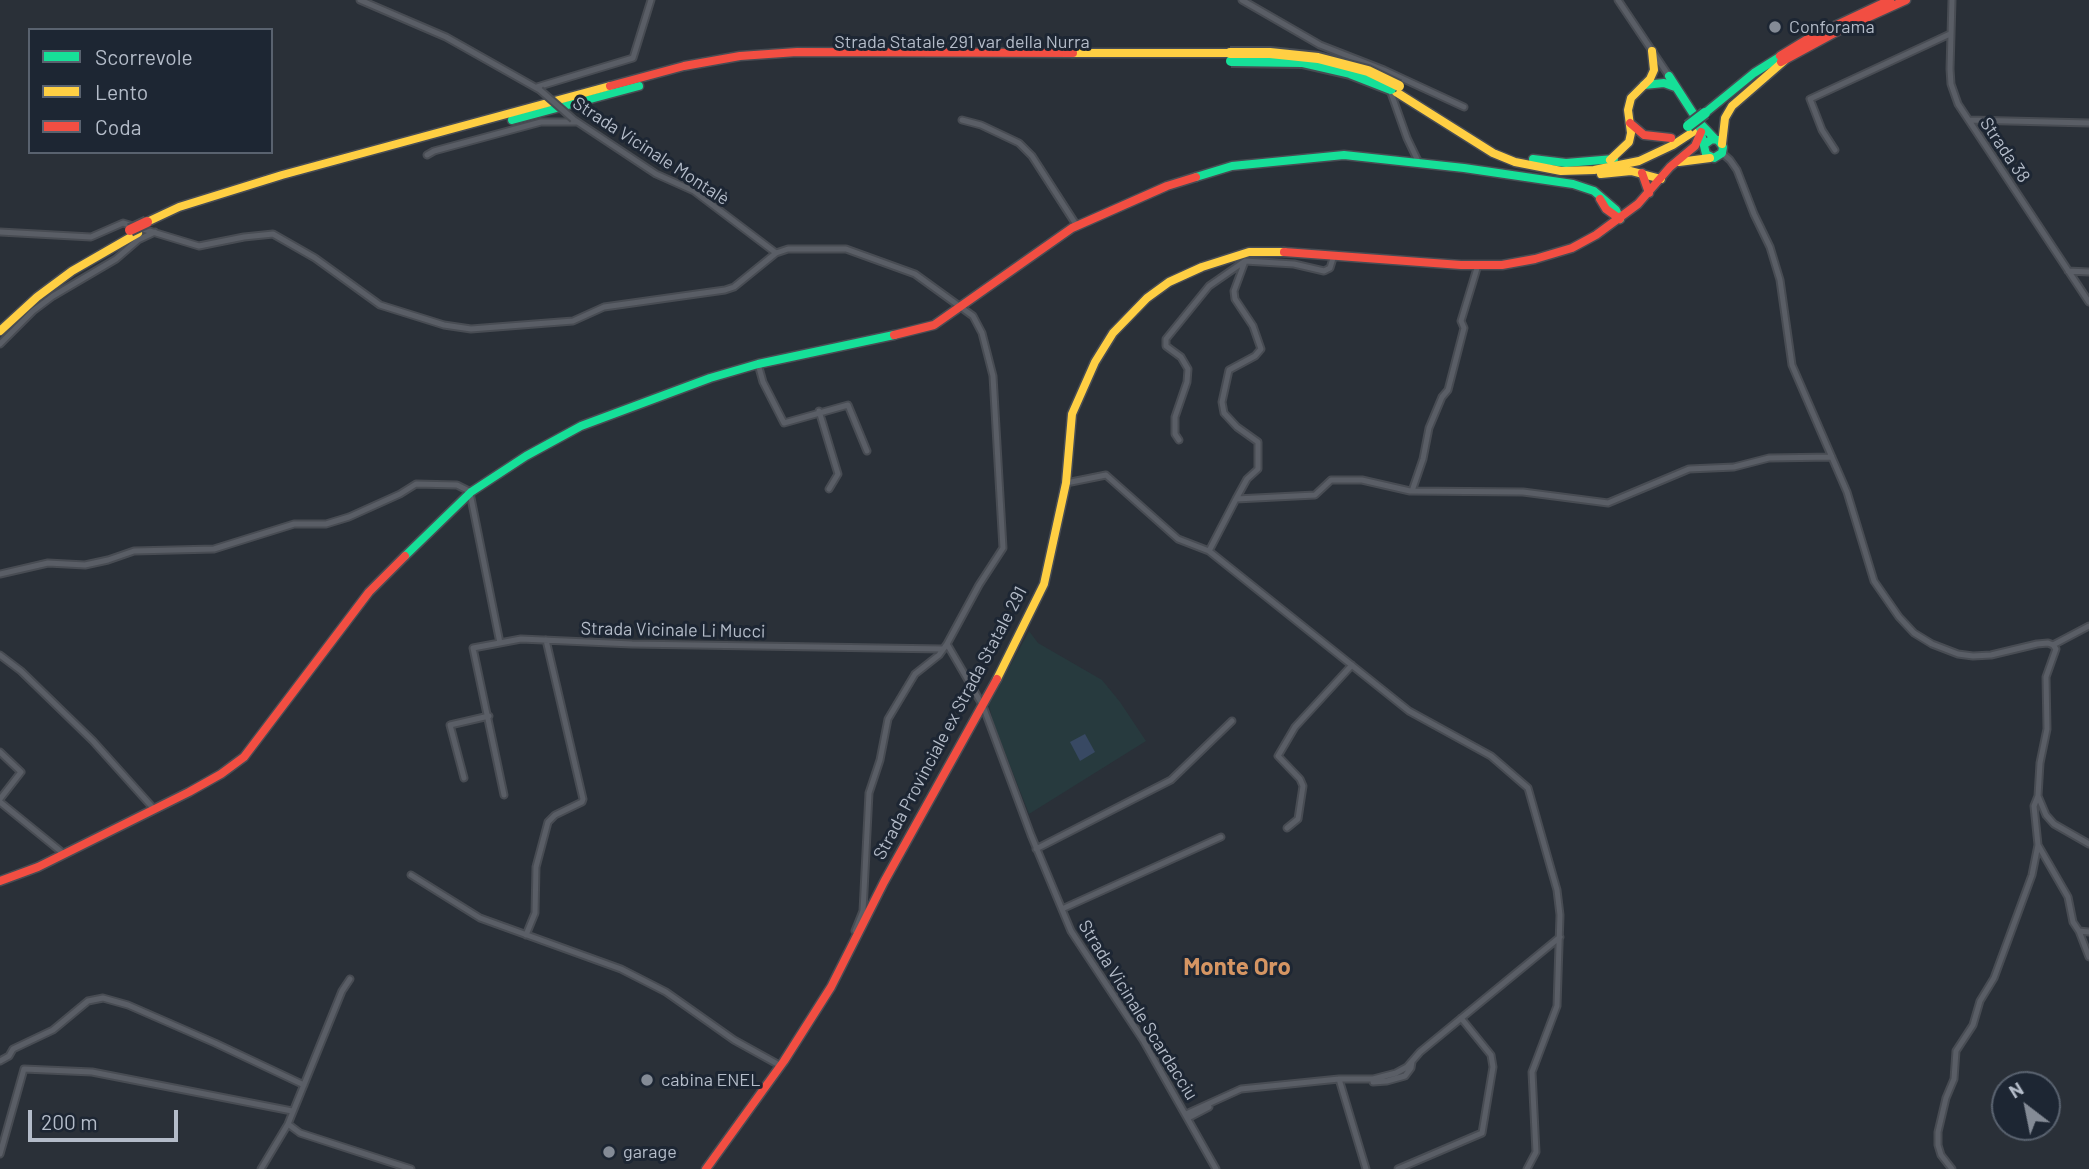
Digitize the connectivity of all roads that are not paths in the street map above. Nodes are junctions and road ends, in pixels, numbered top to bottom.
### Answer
1 (360, 0) edge
2 (651, 0) edge
3 (1242, 0) edge
4 (1618, 0) edge
5 (1890, 0) edge
6 (1906, 0) edge
7 (1952, 0) edge
8 (1950, 34) junction
9 (1652, 51) junction
10 (1782, 60) junction
11 (1384, 70) junction
12 (1672, 81) junction
13 (1646, 83) junction
14 (538, 88) junction
15 (1398, 89) junction
16 (1464, 107) dead end
17 (962, 120) dead end
18 (1969, 120) junction
19 (575, 121) junction
20 (1630, 123) junction
21 (2089, 123) edge
22 (1699, 124) junction
23 (1671, 138) junction
24 (1714, 145) junction
25 (1835, 150) dead end
26 (1688, 153) junction
27 (427, 155) dead end
28 (1610, 160) junction
29 (1679, 162) junction
30 (1419, 163) junction
31 (1577, 172) junction
32 (1642, 173) junction
33 (1661, 178) junction
34 (1649, 193) junction
35 (1605, 202) junction
36 (1638, 204) junction
37 (1620, 219) junction
38 (1077, 226) junction
39 (152, 227) junction
40 (134, 231) junction
41 (0, 232) edge
42 (1596, 235) junction
43 (776, 253) junction
44 (1334, 255) junction
45 (1245, 261) junction
46 (1478, 265) junction
47 (2068, 271) junction
48 (2089, 271) edge
49 (2089, 302) edge
50 (959, 306) junction
51 (0, 322) edge
52 (0, 331) edge
53 (0, 344) edge
54 (758, 364) junction
55 (819, 411) junction
56 (1179, 440) dead end
57 (867, 451) dead end
58 (1832, 457) junction
59 (1066, 483) junction
60 (829, 489) dead end
61 (1412, 491) junction
62 (470, 492) junction
63 (1236, 499) junction
64 (1209, 551) junction
65 (0, 574) edge
66 (2089, 626) edge
67 (546, 640) junction
68 (500, 643) junction
69 (2053, 645) junction
70 (945, 647) junction
71 (0, 655) edge
72 (1352, 665) junction
73 (983, 706) junction
74 (489, 716) junction
75 (1232, 721) dead end
76 (0, 752) edge
77 (464, 778) dead end
78 (504, 795) dead end
79 (2038, 796) junction
80 (0, 800) edge
81 (154, 809) junction
82 (1287, 828) dead end
83 (1221, 837) dead end
84 (2089, 844) edge
85 (2038, 845) junction
86 (1036, 849) junction
87 (64, 854) junction
88 (411, 875) dead end
89 (0, 881) edge
90 (1062, 909) junction
91 (2079, 931) junction
92 (2089, 932) edge
93 (526, 936) junction
94 (1560, 937) junction
95 (2089, 957) edge
96 (845, 959) junction
97 (350, 979) dead end
98 (1461, 1018) junction
99 (0, 1061) edge
100 (781, 1066) junction
101 (1340, 1081) junction
102 (304, 1086) junction
103 (292, 1111) junction
104 (1187, 1116) junction
105 (288, 1124) junction
106 (0, 1154) edge
107 (261, 1169) edge
108 (411, 1169) edge
109 (706, 1169) edge
110 (1216, 1169) edge
111 (1366, 1169) edge
112 (1398, 1169) edge
113 (1527, 1169) edge
114 (1952, 1169) edge

1 - 14 street, Strada Vicinale Montalè
2 - 14 street
3 - 11 street
4 - 9 street
5 - 10 main road, Strada Statale 291 var della Nurra
6 - 10 main road, Strada Statale 291 var della Nurra
7 - 8 street, Strada 38
8 - 18 street, Strada 38
8 - 25 street
9 - 12 street
9 - 13 main road
10 - 22 main road, Strada Statale 291 var della Nurra
10 - 24 main road
11 - 16 street
11 - 30 street
12 - 13 main road
12 - 22 main road
13 - 20 main road
14 - 19 street, Strada Vicinale Montalè, bridge
15 - 28 main road, Strada Statale 291 var della Nurra
15 - 31 main road, Strada Statale 291 var della Nurra
15 - 39 main road, Strada Statale 291 var della Nurra, bridge
17 - 38 street
18 - 21 street
18 - 47 street, Strada 38
19 - 27 street
19 - 43 street, Strada Vicinale Montalè
20 - 23 main road
20 - 28 main road
22 - 23 main road, Strada Statale 291 var della Nurra
22 - 24 main road
22 - 26 main road
22 - 31 main road, Strada Statale 291 var della Nurra
23 - 28 main road, Strada Statale 291 var della Nurra
24 - 26 main road, Strada Provinciale ex Strada Statale 291
24 - 29 main road
24 - 58 street
26 - 29 main road, Strada Provinciale ex Strada Statale 291
29 - 33 main road, Strada Provinciale ex Strada Statale 291
30 - 35 main road
30 - 38 main road
31 - 32 main road
32 - 33 main road
32 - 34 main road
33 - 34 main road, Strada Provinciale ex Strada Statale 291
34 - 36 main road, Strada Provinciale ex Strada Statale 291
35 - 36 main road
35 - 37 main road
35 - 42 main road
36 - 37 main road, Strada Provinciale ex Strada Statale 291
37 - 42 main road, Strada Provinciale ex Strada Statale 291
38 - 50 main road
39 - 40 main road, Strada Statale 291 var della Nurra, bridge
39 - 41 street
39 - 43 street
39 - 53 street
40 - 51 main road, Strada Statale 291 var della Nurra
40 - 52 main road, Strada Statale 291 var della Nurra
42 - 46 main road, Strada Provinciale ex Strada Statale 291
43 - 50 street
44 - 45 street
44 - 46 main road, Strada Provinciale ex Strada Statale 291
44 - 59 main road, Strada Provinciale ex Strada Statale 291
45 - 56 street
45 - 63 street
46 - 61 street
47 - 48 street
47 - 49 street, Strada 38
50 - 54 main road
50 - 70 street
54 - 55 street
54 - 62 main road
55 - 57 street
55 - 60 street
58 - 61 street
58 - 69 street
59 - 64 street
59 - 73 main road, Strada Provinciale ex Strada Statale 291
61 - 63 street
62 - 65 street
62 - 68 street
62 - 81 main road
63 - 64 street
64 - 72 street
66 - 69 street
67 - 68 street, Strada Vicinale Li Mucci
67 - 70 street, Strada Vicinale Li Mucci
67 - 93 street
68 - 74 street, Strada Vicinale Li Mucci
69 - 79 street
70 - 73 street, Strada Vicinale Scardacciu
70 - 96 street
71 - 81 street
72 - 82 street
72 - 94 street
73 - 86 street, Strada Vicinale Scardacciu
73 - 96 main road, Strada Provinciale ex Strada Statale 291
74 - 77 street
74 - 78 street, Strada Vicinale Li Mucci
75 - 86 street
76 - 80 street
79 - 84 street
79 - 85 street
80 - 87 street
81 - 87 main road
83 - 90 street
85 - 91 street
85 - 114 street
86 - 90 street, Strada Vicinale Scardacciu
87 - 89 main road
88 - 93 street
90 - 104 street, Strada Vicinale Scardacciu
91 - 92 street
91 - 95 street
93 - 100 street
94 - 98 street
94 - 113 street
96 - 100 main road, Strada Provinciale ex Strada Statale 291
97 - 102 street
98 - 101 street
98 - 112 street
99 - 102 street
100 - 109 main road, Strada Provinciale ex Strada Statale 291
101 - 104 street
101 - 111 street
102 - 103 street
103 - 105 street
103 - 106 street
104 - 110 street, Strada Vicinale Scardacciu
105 - 107 street
105 - 108 street

